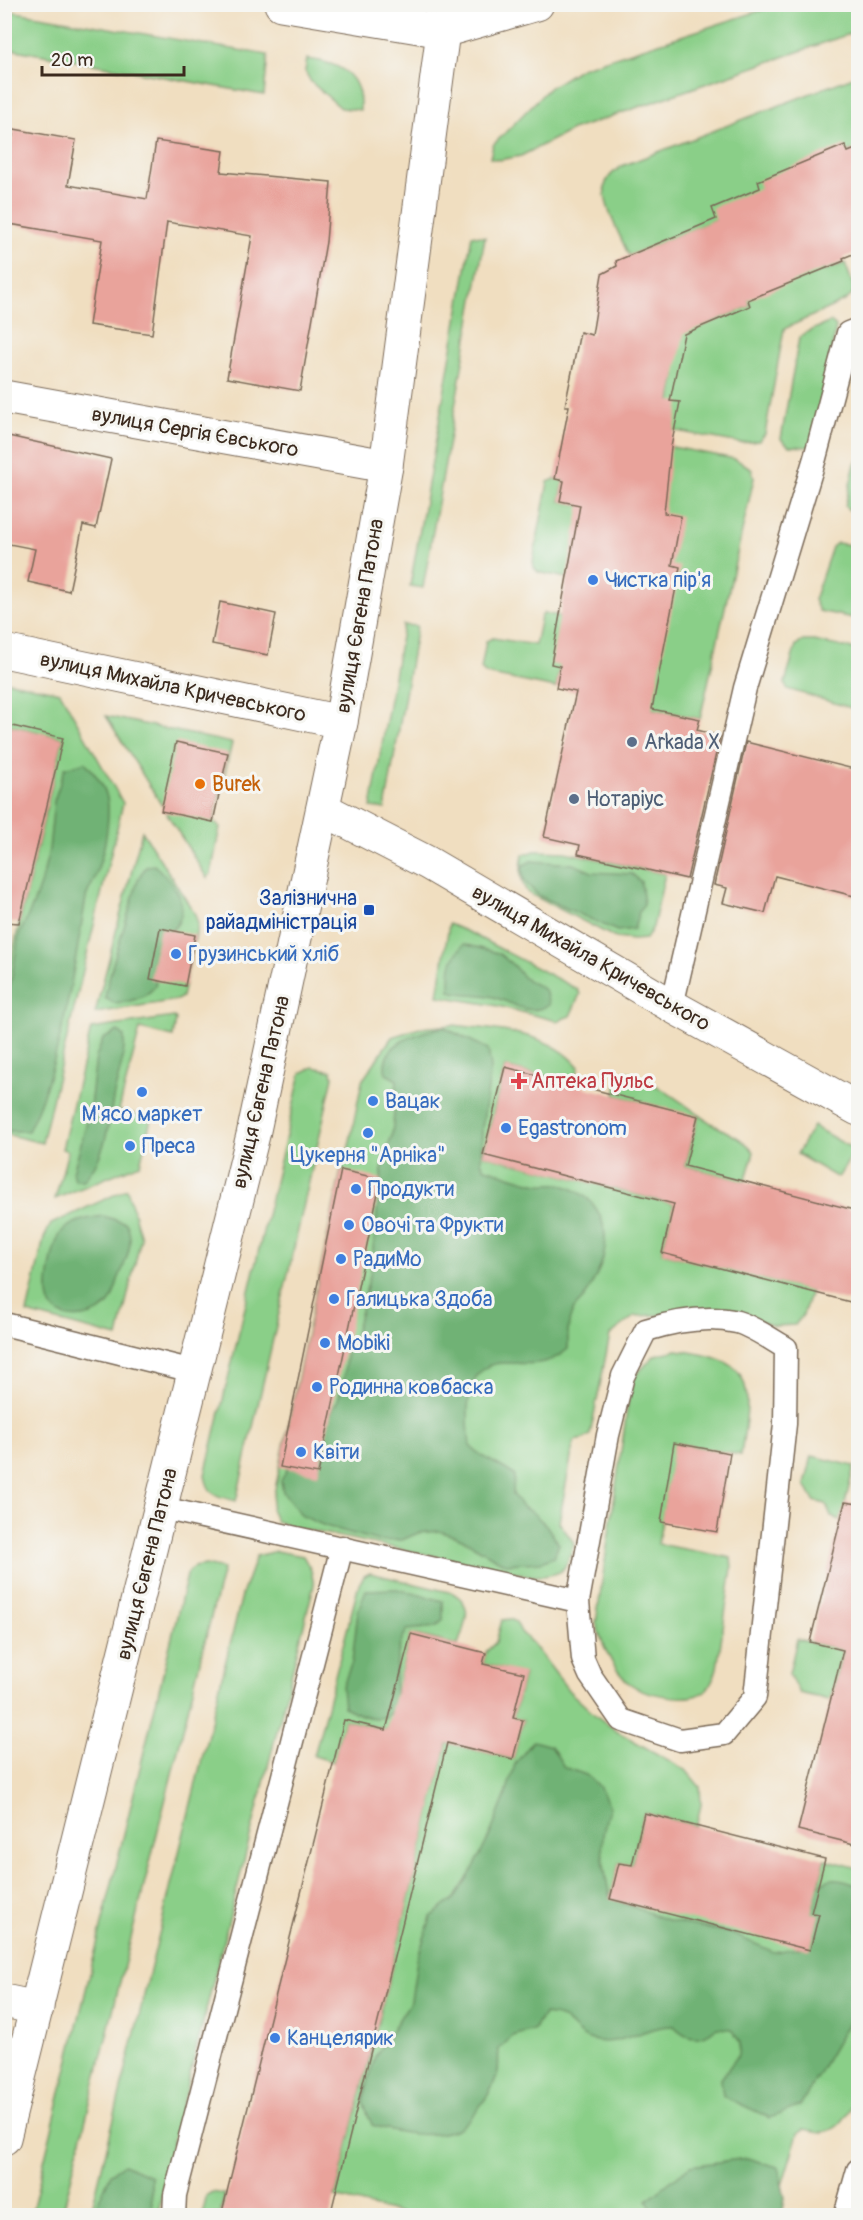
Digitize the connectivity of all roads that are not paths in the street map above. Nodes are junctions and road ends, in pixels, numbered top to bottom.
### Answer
1 (281, 4) edge
2 (537, 4) edge
3 (442, 31) junction
4 (858, 329) edge
5 (4, 398) edge
6 (386, 466) junction
7 (4, 651) edge
8 (341, 722) junction
9 (323, 809) junction
10 (672, 1006) junction
11 (858, 1109) edge
12 (4, 1324) edge
13 (194, 1371) junction
14 (162, 1508) junction
15 (342, 1547) junction
16 (578, 1601) junction
17 (4, 2001) edge
18 (37, 2008) junction
19 (4, 2138) edge
20 (858, 2170) edge
21 (174, 2216) edge
22 (845, 2216) edge

1 - 3 main road
2 - 3 main road
3 - 6 main road, вулиця Євгена Патона
4 - 10 lane
5 - 6 main road, вулиця Сергія Євського
6 - 8 main road, вулиця Євгена Патона
7 - 8 main road, вулиця Михайла Кричевського
8 - 9 main road, вулиця Євгена Патона
9 - 10 main road, вулиця Михайла Кричевського
9 - 13 main road, вулиця Євгена Патона
10 - 11 main road, вулиця Михайла Кричевського
12 - 13 lane
13 - 14 main road, вулиця Євгена Патона
14 - 15 lane
14 - 18 main road, вулиця Євгена Патона
15 - 16 lane
15 - 21 lane
16 - 16 lane
17 - 18 main road
18 - 19 main road, вулиця Євгена Патона
20 - 22 lane

